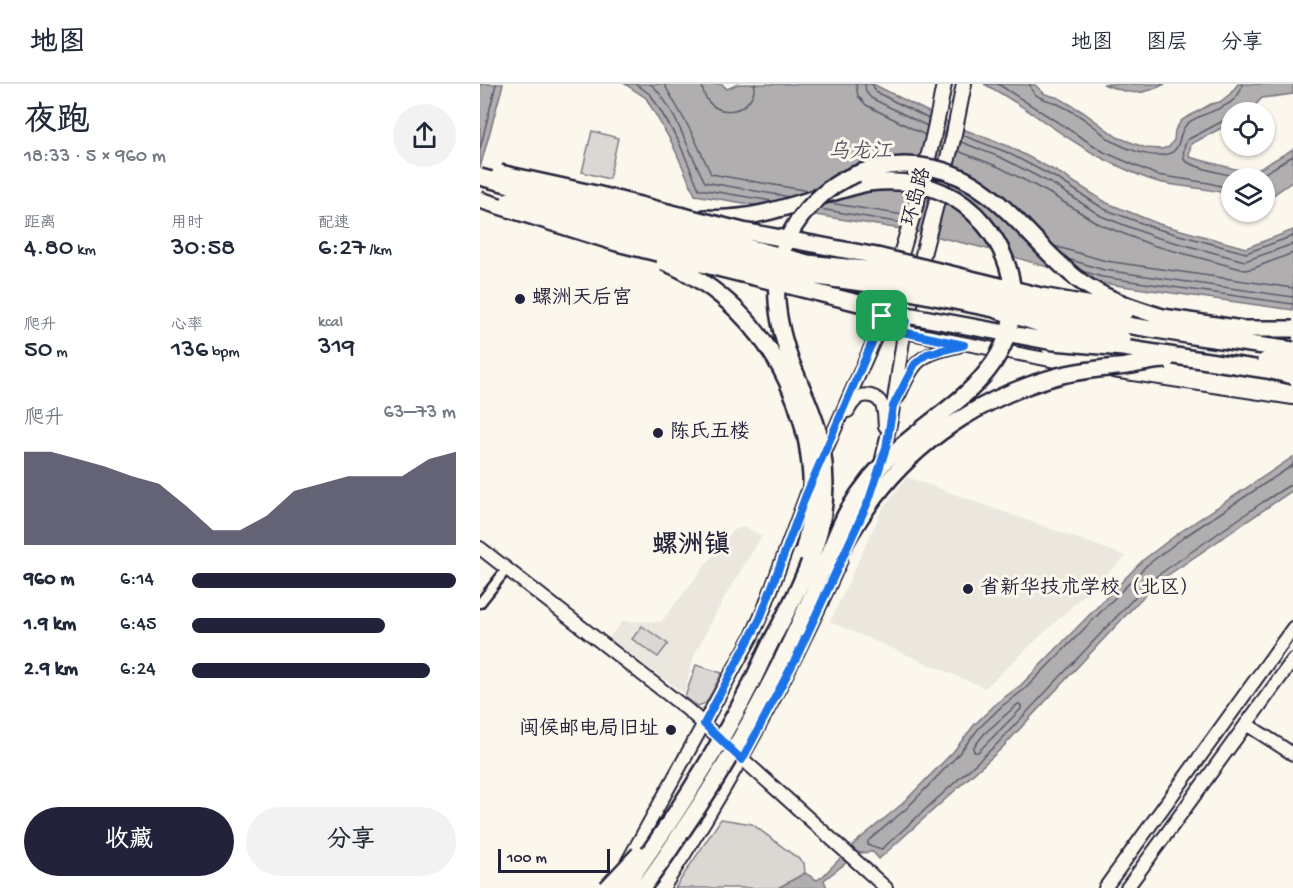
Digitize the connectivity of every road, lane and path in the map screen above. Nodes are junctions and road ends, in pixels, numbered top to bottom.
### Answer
1 (944, 84) edge
2 (964, 84) edge
3 (480, 169) edge
4 (480, 177) edge
5 (480, 193) edge
6 (480, 200) edge
7 (692, 217) junction
8 (617, 243) junction
9 (1166, 318) junction
10 (880, 321) junction
11 (904, 326) junction
12 (1293, 329) edge
13 (964, 345) junction
14 (1293, 350) edge
15 (1214, 363) junction
16 (1293, 364) edge
17 (1293, 376) edge
18 (1293, 386) edge
19 (1293, 398) edge
20 (893, 406) junction
21 (828, 445) junction
22 (886, 448) junction
23 (480, 548) edge
24 (506, 570) junction
25 (480, 603) edge
26 (808, 603) junction
27 (1293, 628) edge
28 (771, 642) junction
29 (1293, 660) edge
30 (704, 724) junction
31 (1246, 724) junction
32 (1293, 753) edge
33 (742, 760) junction
34 (669, 821) junction
35 (685, 827) junction
36 (608, 888) edge
37 (624, 888) edge
38 (642, 888) edge
39 (654, 888) edge
40 (663, 888) edge
41 (886, 888) edge
42 (1105, 888) edge
43 (1127, 888) edge

1 - 10 main road, 环岛路, bridge
2 - 11 main road, 环岛路, bridge
3 - 7 highway, bridge
4 - 14 highway, bridge
5 - 16 highway, bridge
6 - 8 highway, bridge
7 - 9 highway, bridge
7 - 26 highway, bridge
8 - 15 highway, bridge
8 - 28 highway, bridge
9 - 12 highway, bridge
9 - 28 highway, bridge
10 - 11 main road
10 - 21 main road
11 - 13 main road
11 - 18 main road
11 - 20 main road
13 - 19 main road
13 - 20 main road
15 - 17 highway, bridge
15 - 26 highway, bridge
20 - 22 main road
21 - 22 main road
21 - 30 main road
22 - 33 main road
23 - 24 main road
24 - 25 street
24 - 30 main road
26 - 35 highway, bridge
27 - 42 main road
28 - 34 highway, bridge
29 - 31 main road
30 - 33 main road
30 - 36 main road
31 - 32 main road
31 - 43 main road
33 - 40 main road
33 - 41 main road
34 - 36 highway, bridge
34 - 37 highway, bridge
35 - 38 highway, bridge
35 - 39 highway, bridge

